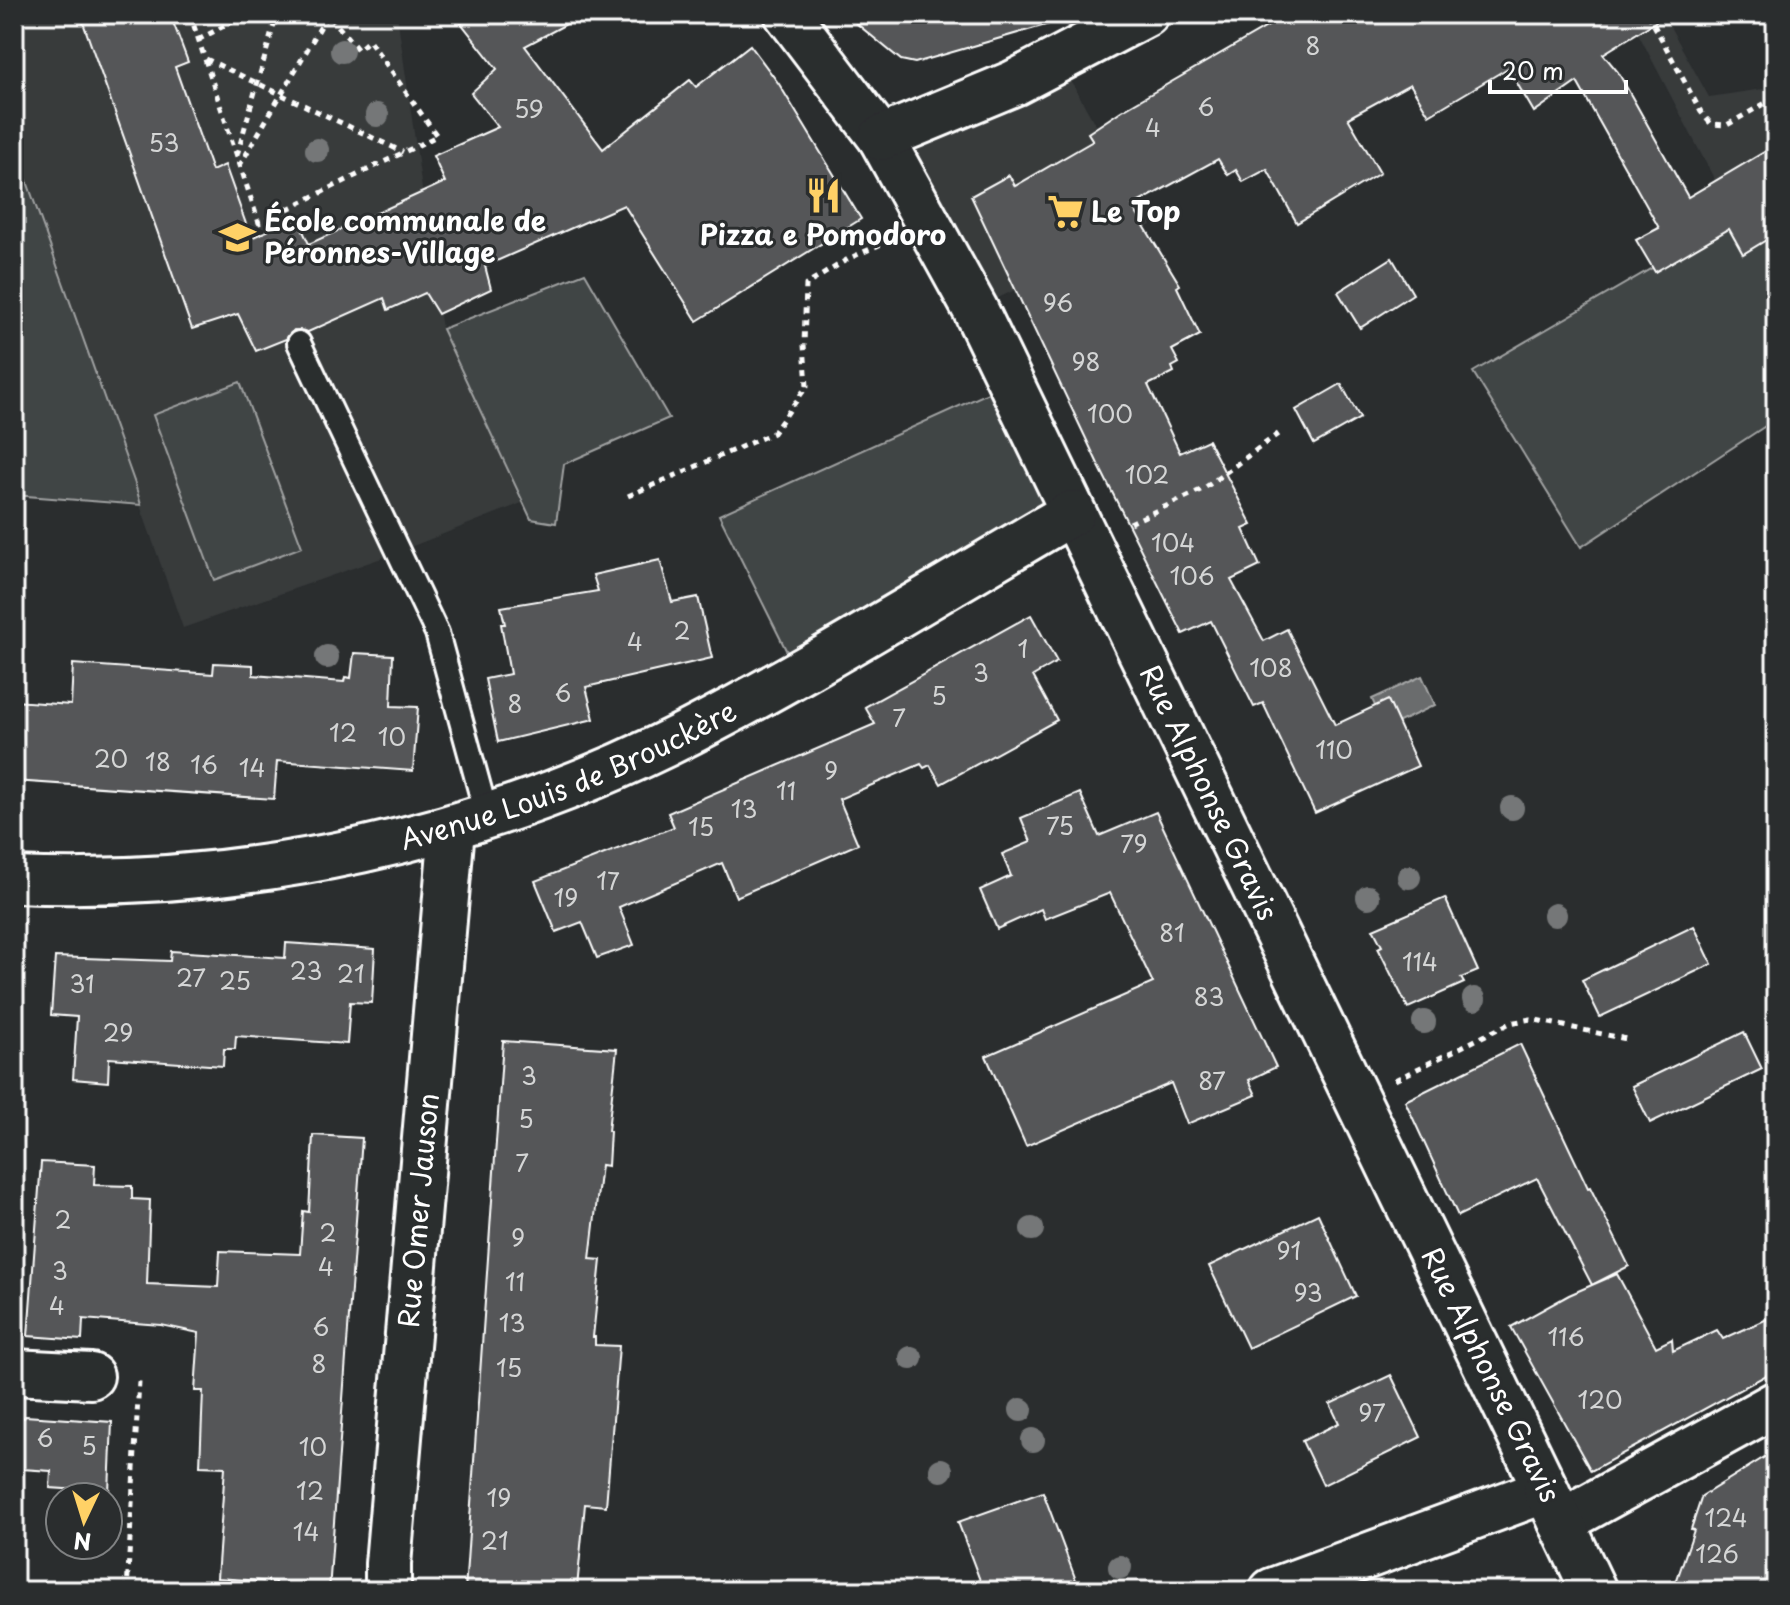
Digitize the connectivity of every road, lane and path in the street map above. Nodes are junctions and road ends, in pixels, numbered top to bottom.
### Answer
1 (190, 14) edge
2 (246, 14) edge
3 (277, 14) edge
4 (787, 14) edge
5 (1146, 14) edge
6 (1648, 14) edge
7 (198, 40) junction
8 (205, 59) junction
9 (257, 84) junction
10 (281, 95) junction
11 (1776, 97) edge
12 (881, 138) junction
13 (404, 153) junction
14 (236, 156) junction
15 (240, 165) junction
16 (928, 223) junction
17 (299, 343) dead end
18 (1282, 431) dead end
19 (628, 496) dead end
20 (1080, 528) junction
21 (470, 822) junction
22 (14, 880) edge
23 (1631, 1040) dead end
24 (1357, 1099) junction
25 (14, 1372) edge
26 (91, 1376) joint
27 (1776, 1404) edge
28 (1554, 1506) junction
29 (127, 1591) edge
30 (388, 1591) edge
31 (1272, 1591) edge
32 (1594, 1591) edge

1 - 7 path
2 - 7 path
3 - 9 path
4 - 12 street, Rue Alphonse Gravis
5 - 12 street
6 - 11 path
7 - 8 path
8 - 9 path
8 - 14 path
9 - 10 path
9 - 14 path
10 - 13 path
10 - 13 path
10 - 15 path
12 - 16 street, Rue Alphonse Gravis
13 - 15 path
14 - 15 path
16 - 19 path
16 - 20 street, Rue Alphonse Gravis
17 - 21 lane
18 - 20 path
20 - 21 street, Avenue Louis de Brouckère
20 - 24 street, Rue Alphonse Gravis
21 - 22 street, Avenue Louis de Brouckère
21 - 30 street, Rue Omer Jauson
23 - 24 path
24 - 28 street, Rue Alphonse Gravis
25 - 26 street
26 - 29 path
27 - 28 street
28 - 31 street
28 - 32 street, Rue Alphonse Gravis

